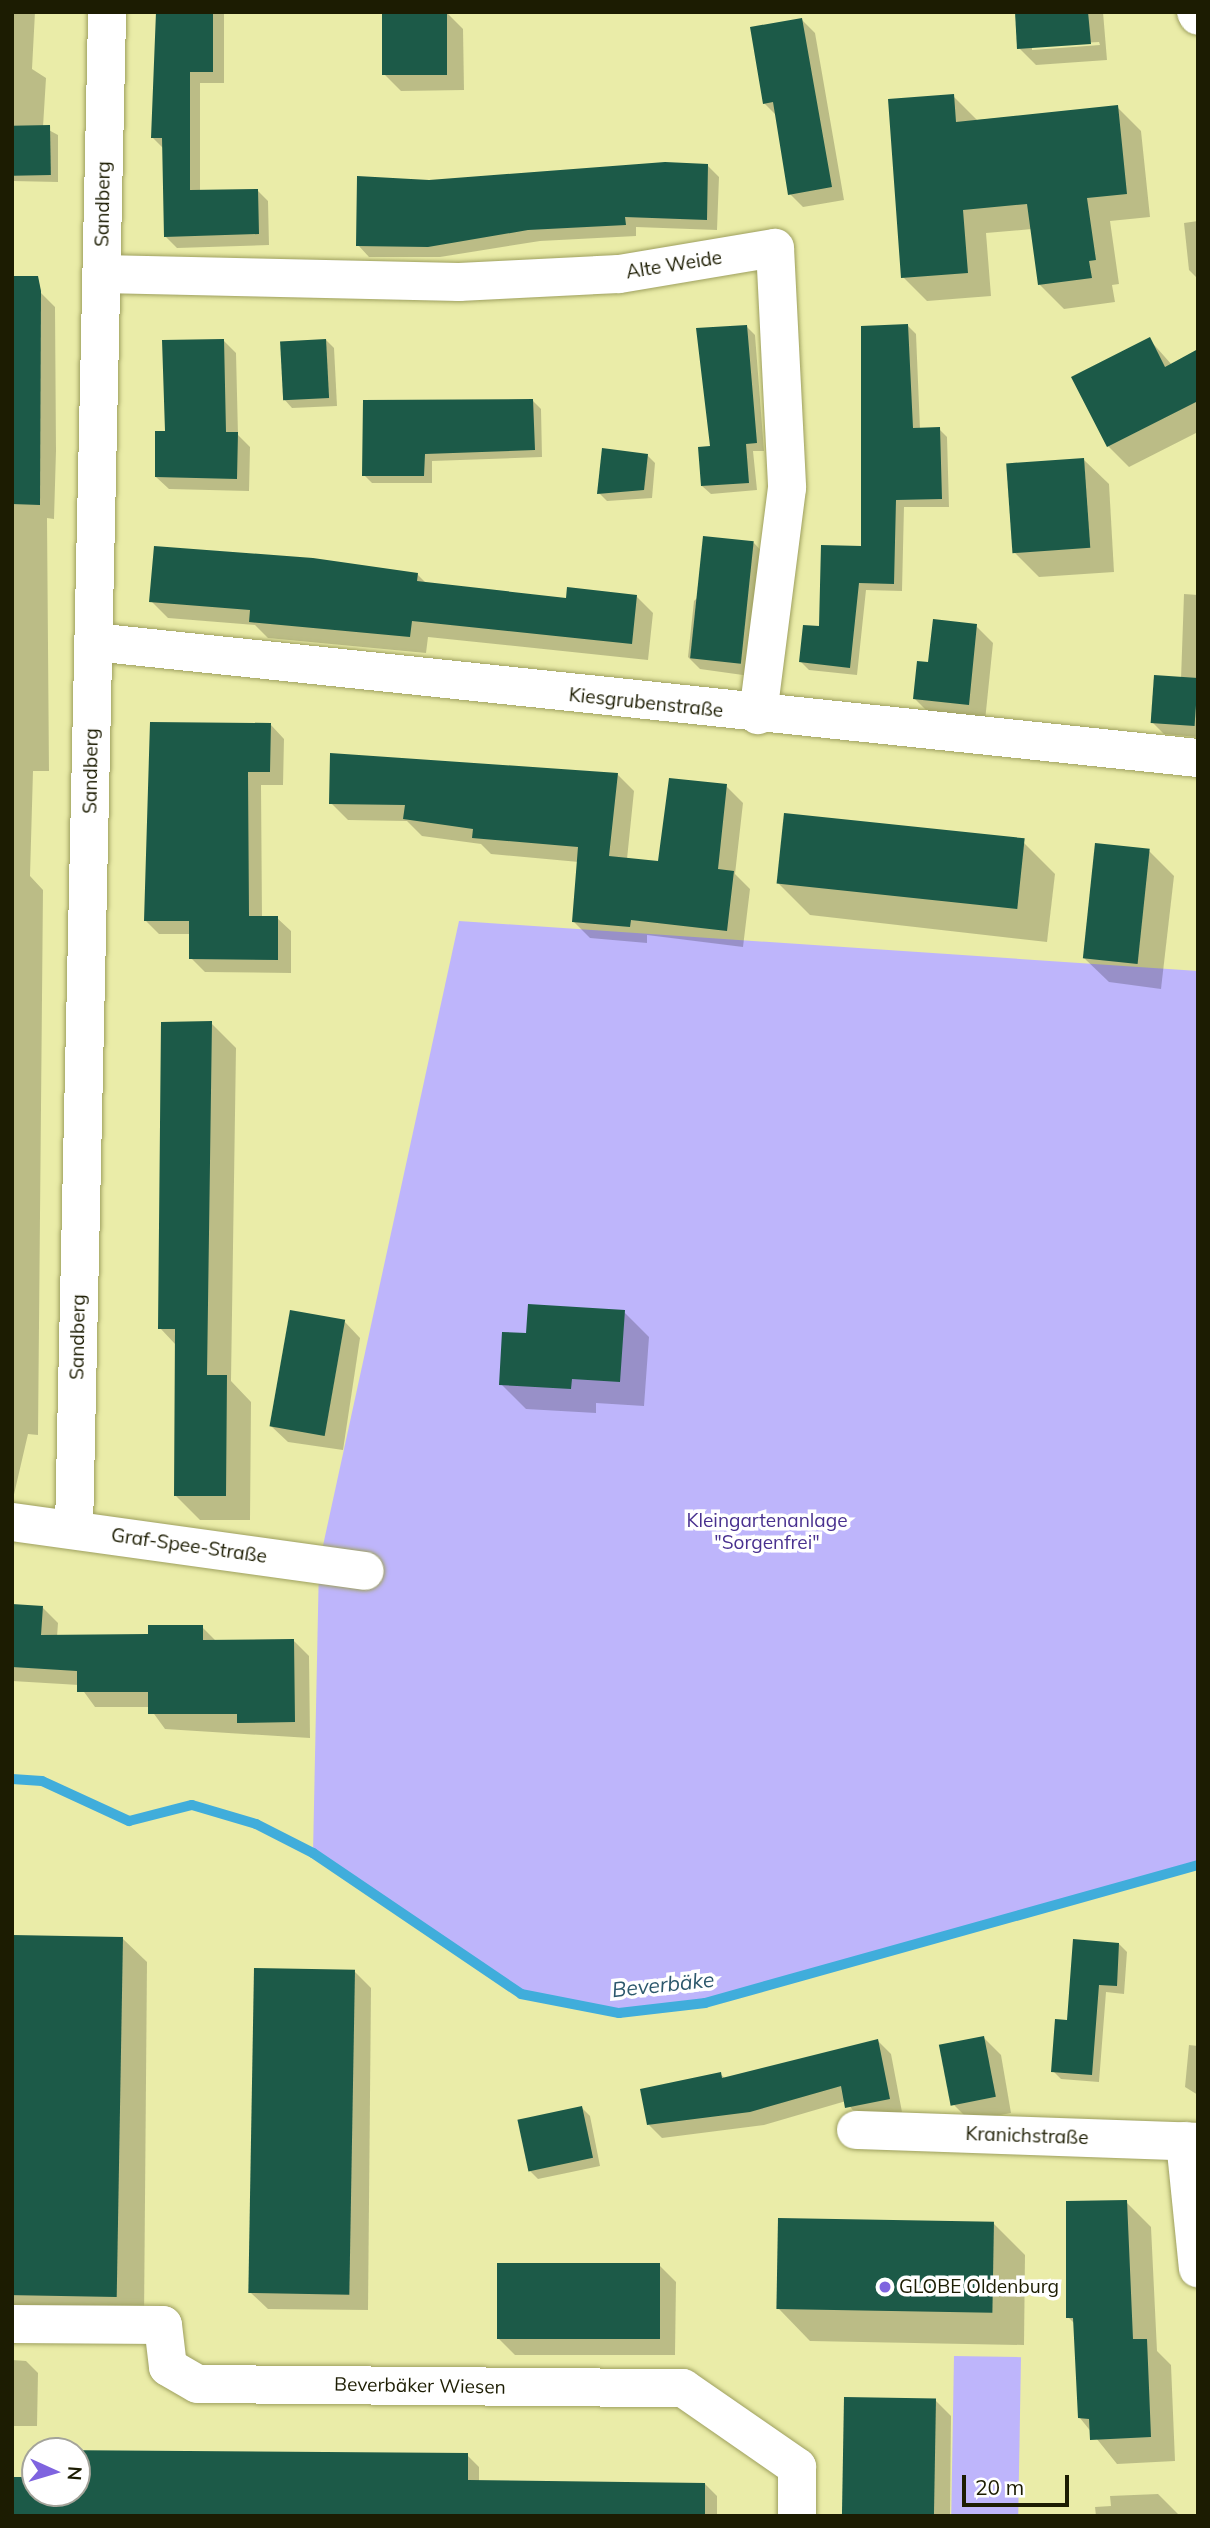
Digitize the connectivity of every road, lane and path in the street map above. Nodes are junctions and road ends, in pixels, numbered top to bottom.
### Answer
1 (107, 12) edge
2 (102, 274) junction
3 (94, 642) junction
4 (758, 715) junction
5 (1198, 758) edge
6 (12, 1522) edge
7 (74, 1529) junction
8 (365, 1571) dead end
9 (856, 2130) dead end
10 (1191, 2142) edge
11 (1198, 2269) edge
12 (12, 2324) edge
13 (797, 2516) edge

1 - 2 street, Sandberg
2 - 3 street, Sandberg
2 - 4 street, Alte Weide
3 - 4 street, Kiesgrubenstraße
3 - 7 street, Sandberg
4 - 5 street, Kiesgrubenstraße
6 - 7 street, Graf-Spee-Straße
7 - 8 street, Graf-Spee-Straße
9 - 10 street, Kranichstraße
10 - 11 street
12 - 13 street, Beverbäker Wiesen

